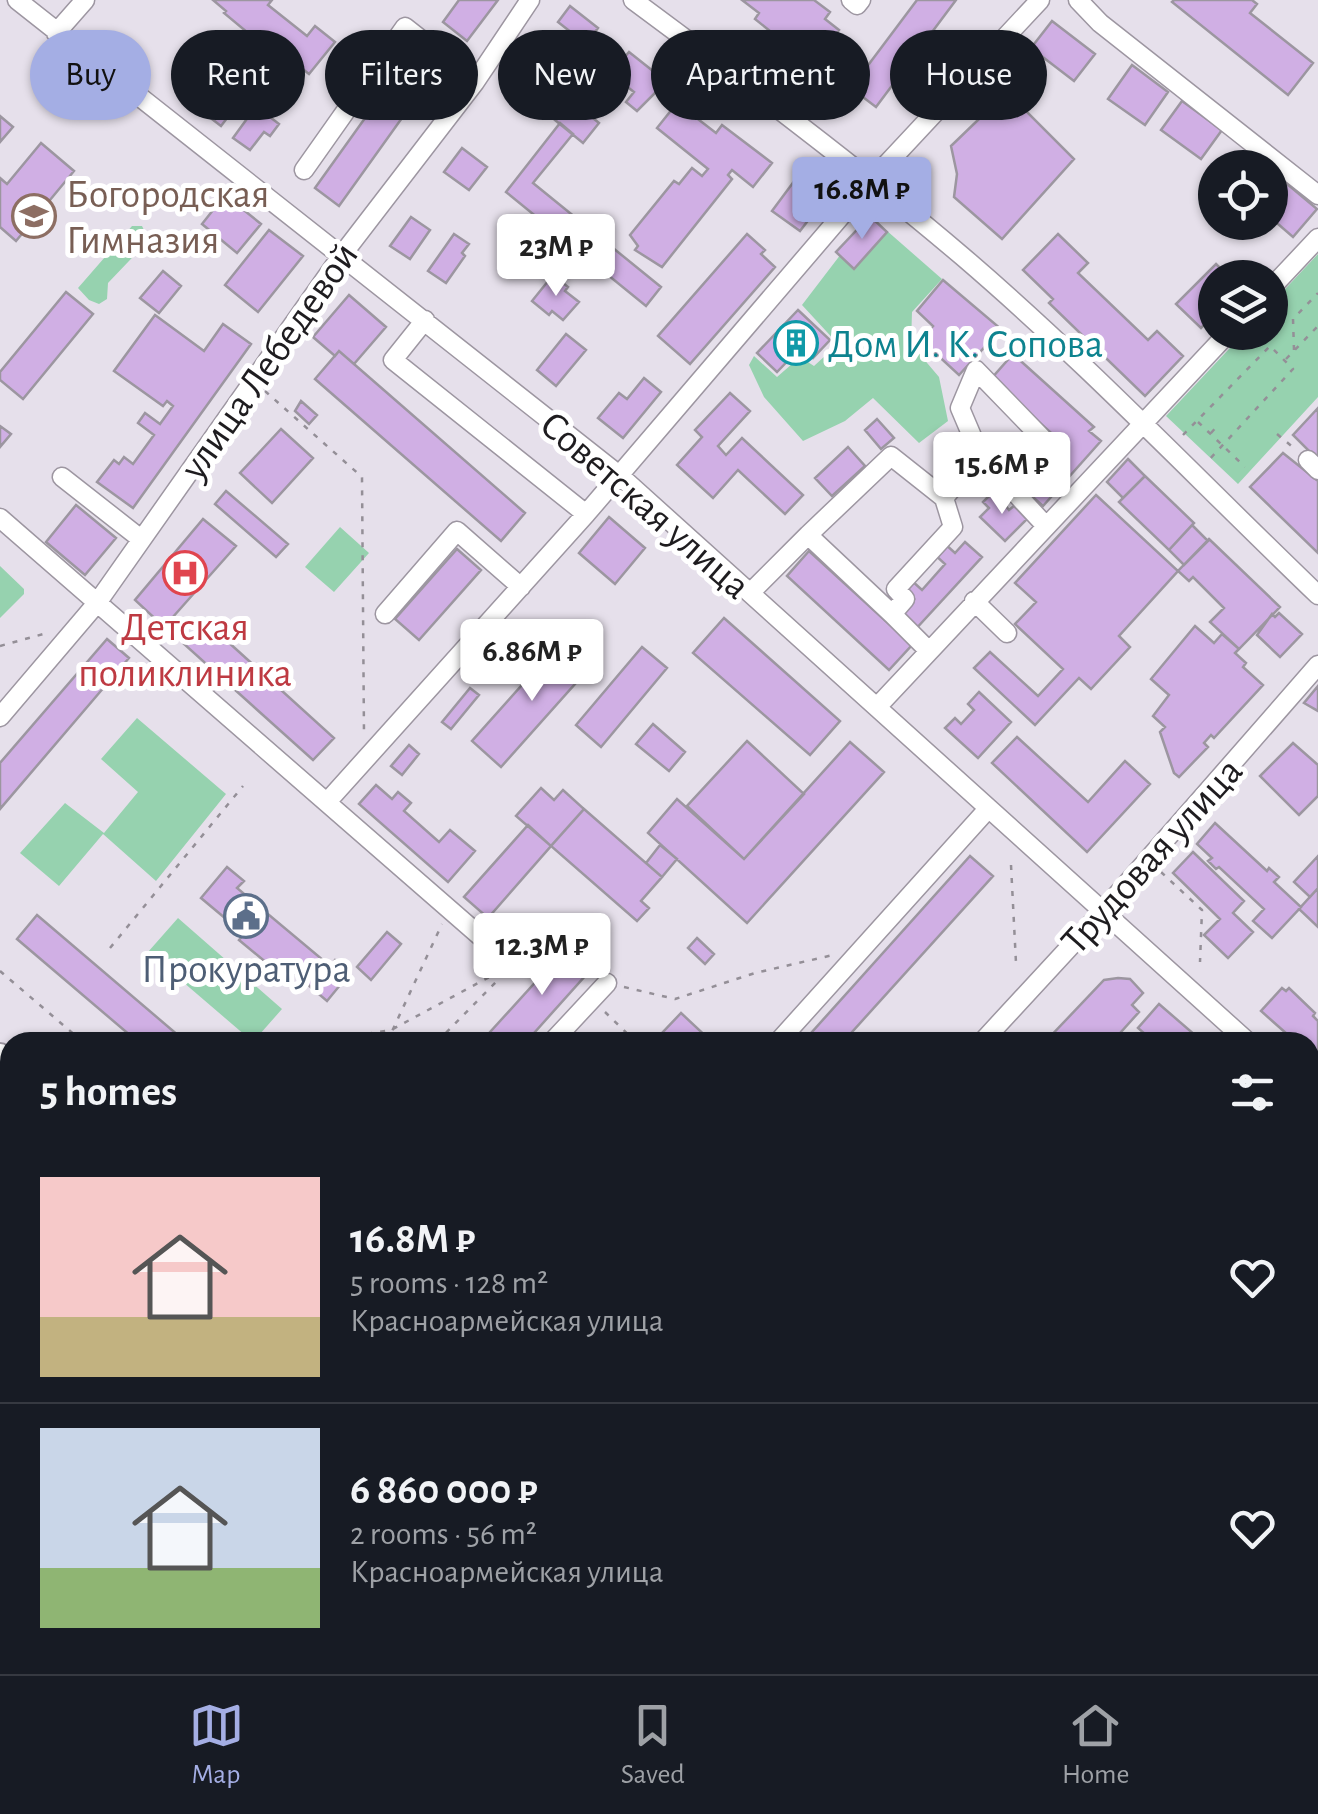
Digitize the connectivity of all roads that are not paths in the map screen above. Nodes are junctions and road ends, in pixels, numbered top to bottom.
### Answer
1 (16, 0) edge
2 (85, 0) edge
3 (530, 0) edge
4 (634, 0) edge
5 (851, 0) edge
6 (861, 0) edge
7 (1040, 0) edge
8 (1078, 0) edge
9 (54, 30) edge
10 (58, 30) edge
11 (478, 78) edge
12 (151, 106) edge
13 (339, 120) edge
14 (446, 120) edge
15 (304, 170) dead end
16 (872, 181) junction
17 (1318, 195) edge
18 (1318, 238) edge
19 (342, 255) junction
20 (1288, 270) edge
21 (425, 320) junction
22 (1212, 350) edge
23 (1142, 424) junction
24 (980, 455) junction
25 (619, 475) junction
26 (62, 477) dead end
27 (1006, 482) junction
28 (944, 498) junction
29 (586, 514) junction
30 (0, 518) edge
31 (1045, 525) junction
32 (808, 535) junction
33 (142, 538) junction
34 (521, 586) junction
35 (750, 593) junction
36 (1318, 595) edge
37 (974, 601) junction
38 (96, 603) junction
39 (385, 614) dead end
40 (892, 614) junction
41 (1008, 632) dead end
42 (929, 650) junction
43 (1318, 665) edge
44 (877, 708) junction
45 (0, 716) edge
46 (327, 802) junction
47 (987, 810) junction
48 (1103, 911) junction
49 (480, 936) road end
50 (606, 984) road end
51 (561, 1032) edge
52 (787, 1032) edge
53 (991, 1032) edge
54 (1237, 1032) edge

1 - 9 street, Советская улица
2 - 10 street
3 - 11 street, улица Лебедевой
4 - 16 street
5 - 6 street
7 - 16 street
8 - 17 street
12 - 19 street, Советская улица
13 - 15 street
14 - 19 street, улица Лебедевой
16 - 23 street
16 - 25 street
18 - 20 street
19 - 21 street, Советская улица
19 - 33 street, улица Лебедевой
21 - 25 street, Советская улица
21 - 29 street
22 - 23 street
23 - 31 street
23 - 36 street
24 - 27 street
24 - 27 street
24 - 28 street
25 - 29 street
25 - 35 street, Советская улица
26 - 33 street
27 - 31 street
28 - 32 street
28 - 40 street
29 - 34 street
30 - 38 street
31 - 37 street
32 - 35 street
32 - 40 street
33 - 38 street, улица Лебедевой
34 - 39 street
34 - 46 street
35 - 44 street, Советская улица
37 - 41 street
37 - 42 street
38 - 45 street, улица Лебедевой
38 - 46 street
40 - 42 street
42 - 44 street
43 - 48 street, Трудовая улица
44 - 47 street, Советская улица
46 - 49 street
47 - 48 street, Советская улица
47 - 52 street
48 - 53 street, Трудовая улица
48 - 54 street, Советская улица
50 - 51 street

